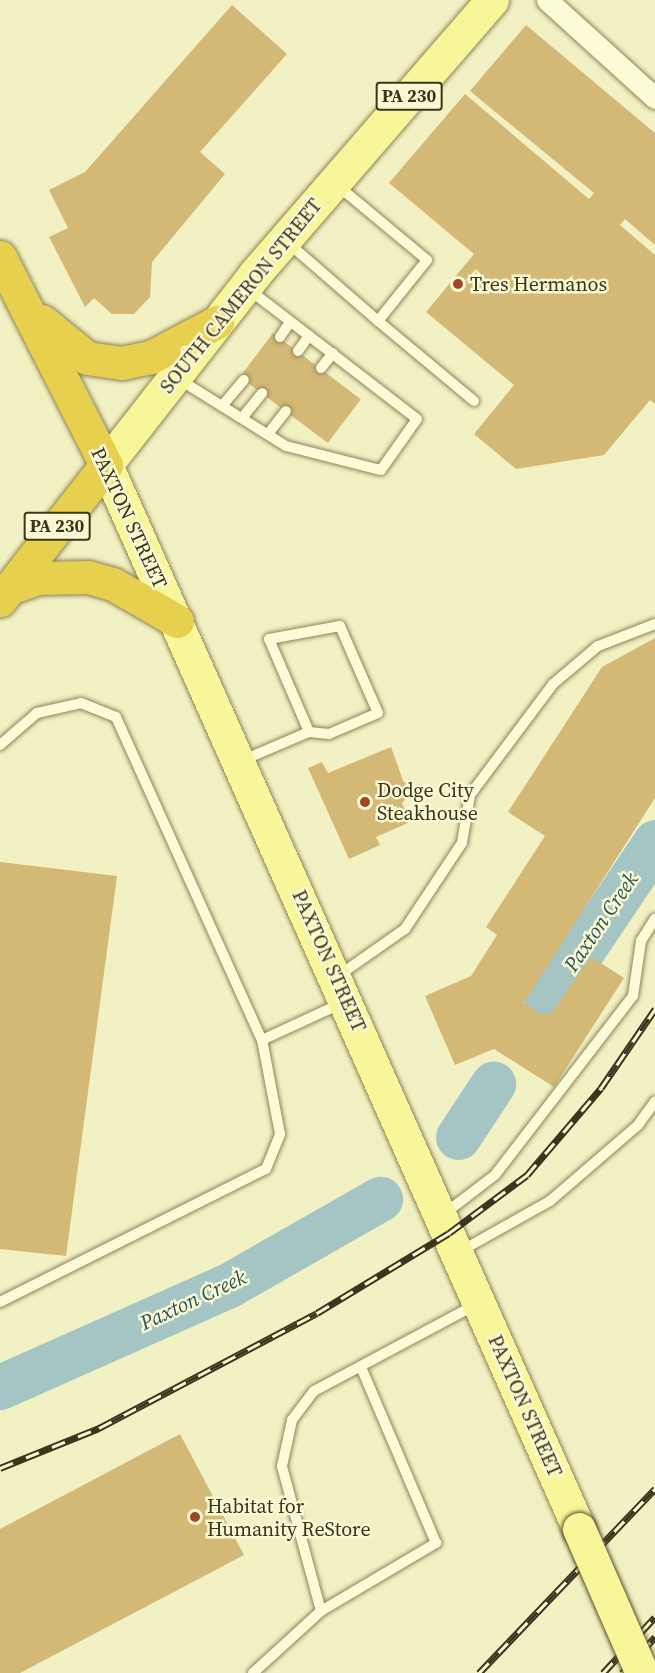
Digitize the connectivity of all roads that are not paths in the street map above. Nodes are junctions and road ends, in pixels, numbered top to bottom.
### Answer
1 (492, 0) edge
2 (547, 0) edge
3 (655, 98) edge
4 (334, 183) junction
5 (285, 240) junction
6 (6, 269) edge
7 (245, 286) junction
8 (378, 321) junction
9 (218, 322) junction
10 (290, 322) junction
11 (309, 336) junction
12 (280, 337) dead end
13 (298, 351) dead end
14 (333, 353) junction
15 (321, 368) dead end
16 (175, 377) junction
17 (244, 380) dead end
18 (262, 393) dead end
19 (474, 401) dead end
20 (222, 406) junction
21 (286, 411) dead end
22 (243, 418) junction
23 (268, 434) junction
24 (105, 465) junction
25 (4, 594) edge
26 (177, 621) junction
27 (655, 624) edge
28 (309, 732) junction
29 (0, 745) edge
30 (239, 761) junction
31 (655, 919) edge
32 (342, 989) junction
33 (262, 1040) junction
34 (655, 1102) edge
35 (441, 1216) junction
36 (458, 1253) junction
37 (0, 1302) edge
38 (479, 1302) junction
39 (361, 1367) junction
40 (321, 1611) junction
41 (253, 1673) edge
42 (642, 1673) edge

1 - 4 main road, SOUTH CAMERON STREET / PA 230
2 - 3 street
4 - 5 main road, SOUTH CAMERON STREET / PA 230
4 - 8 lane
5 - 7 main road, SOUTH CAMERON STREET / PA 230
5 - 8 lane
6 - 9 highway
6 - 24 highway, PAXTON STREET
7 - 9 main road, SOUTH CAMERON STREET / PA 230
7 - 10 lane
8 - 19 lane
9 - 16 main road, SOUTH CAMERON STREET / PA 230
10 - 11 lane
10 - 12 lane
11 - 13 lane
11 - 14 lane
14 - 15 lane
14 - 23 lane
16 - 20 lane
16 - 24 main road, SOUTH CAMERON STREET / PA 230
17 - 20 lane
18 - 22 lane
20 - 22 lane
21 - 23 lane
22 - 23 lane
24 - 25 highway, SOUTH CAMERON STREET / PA 230
24 - 26 main road, PAXTON STREET
25 - 26 highway
26 - 30 main road, PAXTON STREET
27 - 32 lane
28 - 28 lane
28 - 30 lane
29 - 33 lane
30 - 32 main road, PAXTON STREET
31 - 35 lane
32 - 33 lane
32 - 35 main road, PAXTON STREET
33 - 37 lane
34 - 36 lane
35 - 36 main road, PAXTON STREET
36 - 38 main road, PAXTON STREET
38 - 39 lane
38 - 42 main road, PAXTON STREET, bridge
39 - 40 lane
39 - 40 lane
40 - 41 lane

